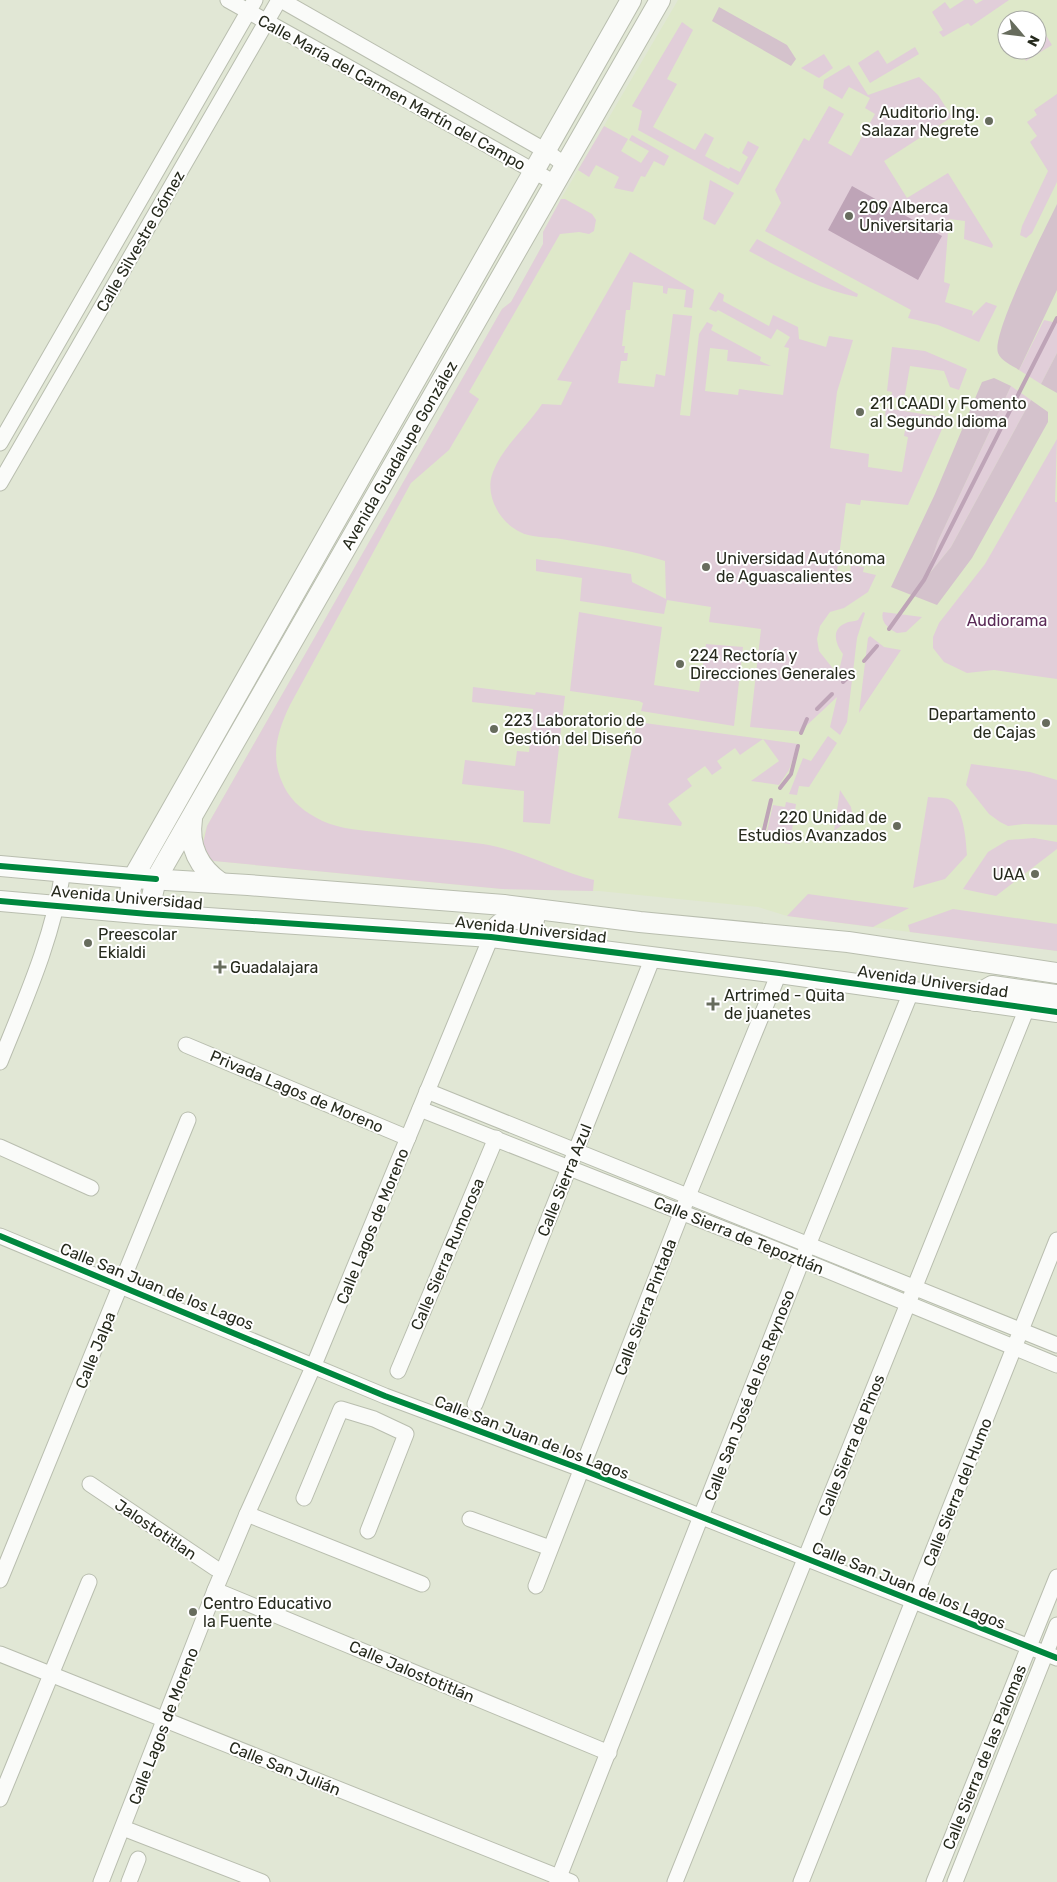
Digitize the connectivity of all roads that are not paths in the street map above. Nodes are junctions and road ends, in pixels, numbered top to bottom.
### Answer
1 (228, 0) edge
2 (280, 0) edge
3 (631, 0) edge
4 (660, 0) edge
5 (252, 6) edge
6 (267, 22) junction
7 (175, 139) junction
8 (193, 150) junction
9 (546, 151) junction
10 (565, 165) junction
11 (534, 172) junction
12 (555, 183) junction
13 (0, 443) edge
14 (0, 483) edge
15 (207, 748) junction
16 (225, 759) junction
17 (192, 816) junction
18 (0, 866) edge
19 (63, 871) junction
20 (133, 878) junction
21 (156, 879) junction
22 (222, 883) junction
23 (0, 901) edge
24 (58, 905) junction
25 (126, 912) junction
26 (148, 914) junction
27 (640, 922) junction
28 (491, 937) junction
29 (653, 957) junction
30 (779, 973) junction
31 (1057, 973) edge
32 (911, 992) junction
33 (1057, 995) edge
34 (975, 1001) junction
35 (1027, 1008) junction
36 (1057, 1012) edge
37 (186, 1045) dead end
38 (0, 1062) edge
39 (427, 1091) junction
40 (420, 1109) junction
41 (188, 1120) dead end
42 (408, 1138) junction
43 (496, 1138) junction
44 (0, 1147) edge
45 (576, 1150) junction
46 (570, 1166) junction
47 (90, 1188) dead end
48 (688, 1196) junction
49 (682, 1212) junction
50 (0, 1236) edge
51 (1057, 1240) edge
52 (809, 1244) junction
53 (802, 1260) junction
54 (121, 1286) junction
55 (915, 1289) junction
56 (908, 1304) junction
57 (1021, 1331) junction
58 (1057, 1345) edge
59 (1014, 1347) junction
60 (314, 1365) junction
61 (1057, 1365) edge
62 (398, 1371) dead end
63 (367, 1388) junction
64 (385, 1396) junction
65 (475, 1404) dead end
66 (356, 1413) junction
67 (374, 1419) junction
68 (581, 1470) junction
69 (90, 1484) dead end
70 (304, 1498) dead end
71 (247, 1514) junction
72 (701, 1517) junction
73 (470, 1519) dead end
74 (368, 1531) dead end
75 (550, 1548) junction
76 (806, 1558) junction
77 (223, 1571) junction
78 (1057, 1577) edge
79 (0, 1580) edge
80 (89, 1582) dead end
81 (422, 1584) dead end
82 (536, 1586) dead end
83 (215, 1590) junction
84 (913, 1601) junction
85 (1057, 1625) edge
86 (1028, 1647) junction
87 (0, 1654) edge
88 (1052, 1655) edge
89 (51, 1674) junction
90 (164, 1720) junction
91 (609, 1753) junction
92 (0, 1799) edge
93 (123, 1828) junction
94 (138, 1859) dead end
95 (562, 1880) edge
96 (102, 1882) edge
97 (128, 1882) edge
98 (262, 1882) edge
99 (675, 1882) edge
100 (801, 1882) edge
101 (934, 1882) edge
102 (955, 1882) edge

1 - 5 street, Calle María del Carmen Martín del Campo
2 - 6 street, Calle Silvestre Gómez
2 - 9 street, Calle María del Carmen Martín del Campo
3 - 9 main road, Avenida Guadalupe González
4 - 10 main road, Avenida Guadalupe González
5 - 6 street, Calle María del Carmen Martín del Campo
5 - 7 street, Calle Silvestre Gómez
6 - 8 street, Calle Silvestre Gómez
6 - 11 street, Calle María del Carmen Martín del Campo
7 - 8 street
7 - 13 street, Calle Silvestre Gómez
8 - 14 street, Calle Silvestre Gómez
9 - 10 street, Calle María del Carmen Martín del Campo
9 - 11 main road, Avenida Guadalupe González
10 - 12 main road, Avenida Guadalupe González
11 - 12 street, Calle María del Carmen Martín del Campo
11 - 15 main road, Avenida Guadalupe González
12 - 16 main road, Avenida Guadalupe González
15 - 16 main road
15 - 20 main road, Avenida Guadalupe González
16 - 17 main road, Avenida Guadalupe González
17 - 21 main road, Avenida Guadalupe González
17 - 22 main road
18 - 19 main road, Avenida Universidad
19 - 20 main road, Avenida Universidad
19 - 24 street
20 - 21 main road, Avenida Universidad
20 - 25 main road, Avenida Guadalupe González
21 - 22 main road, Avenida Universidad
21 - 26 main road, Avenida Guadalupe González
22 - 27 main road, Avenida Universidad
23 - 24 main road, Avenida Universidad
24 - 25 main road, Avenida Universidad
24 - 38 street
25 - 26 main road, Avenida Universidad
26 - 28 main road, Avenida Universidad
27 - 28 main road
27 - 31 main road, Avenida Universidad
28 - 29 main road, Avenida Universidad
28 - 39 street, Calle Lagos de Moreno
29 - 30 main road, Avenida Universidad
29 - 45 street, Calle Sierra Azul
30 - 32 main road, Avenida Universidad
30 - 48 street, Calle Sierra Pintada
32 - 34 main road, Avenida Universidad
32 - 52 street, Calle San José de los Reynoso
33 - 34 main road
34 - 35 main road, Avenida Universidad
35 - 36 main road, Avenida Universidad
35 - 55 street, Calle Sierra de Pinos
37 - 42 street, Privada Lagos de Moreno
39 - 40 street, Calle Lagos de Moreno
39 - 45 street, Calle Sierra de Tepoztlán
40 - 42 street, Calle Lagos de Moreno
40 - 43 street, Calle Sierra de Tepoztlán
41 - 54 street, Calle Jalpa
42 - 60 street, Calle Lagos de Moreno
43 - 46 street, Calle Sierra de Tepoztlán
43 - 62 street, Calle Sierra Rumorosa
44 - 47 street
45 - 46 street, Calle Sierra Azul
45 - 48 street, Calle Sierra de Tepoztlán
46 - 49 street, Calle Sierra de Tepoztlán
46 - 65 street, Calle Sierra Azul
48 - 49 street, Calle Sierra Pintada
48 - 52 street, Calle Sierra de Tepoztlán
49 - 53 street, Calle Sierra de Tepoztlán
49 - 68 street, Calle Sierra Pintada
50 - 54 street, Calle San Juan de los Lagos
51 - 57 street, Calle Sierra del Humo
52 - 53 street, Calle San José de los Reynoso
52 - 55 street, Calle Sierra de Tepoztlán
53 - 56 street, Calle Sierra de Tepoztlán
53 - 72 street, Calle San José de los Reynoso
54 - 60 street, Calle San Juan de los Lagos
54 - 79 street, Calle Jalpa
55 - 56 street, Calle Sierra de Pinos
55 - 57 street, Calle Sierra de Tepoztlán
56 - 59 street, Calle Sierra de Tepoztlán
56 - 76 street, Calle Sierra de Pinos
57 - 58 street, Calle Sierra de Tepoztlán
57 - 59 street, Calle Sierra del Humo
59 - 61 street, Calle Sierra de Tepoztlán
59 - 84 street, Calle Sierra del Humo
60 - 63 street, Calle San Juan de los Lagos
60 - 71 street, Calle Lagos de Moreno
63 - 64 street, Calle San Juan de los Lagos
63 - 66 street
64 - 67 street
64 - 68 street, Calle San Juan de los Lagos
66 - 67 street
66 - 70 street
67 - 74 street
68 - 72 street, Calle San Juan de los Lagos
68 - 75 street, Calle Sierra Pintada
69 - 77 street, Jalostotitlan
71 - 77 street, Calle Lagos de Moreno
71 - 81 street
72 - 76 street, Calle San Juan de los Lagos
72 - 91 street, Calle San José de los Reynoso
73 - 75 street
75 - 82 street, Calle Sierra Pintada
76 - 84 street, Calle San Juan de los Lagos
76 - 99 street, Calle Sierra de Pinos
77 - 83 street, Calle Lagos de Moreno
78 - 86 street, Calle Sierra de las Palomas
80 - 89 street
83 - 90 street, Calle Lagos de Moreno
83 - 91 street, Calle Jalostotitlán
84 - 86 street, Calle San Juan de los Lagos
84 - 100 street, Calle Sierra del Humo
85 - 88 street, Calle Sierra de las Palomas
86 - 88 street, Calle San Juan de los Lagos
86 - 101 street, Calle Sierra de las Palomas
87 - 89 street, Calle San Julián
88 - 102 street, Calle Sierra de las Palomas
89 - 90 street, Calle San Julián
89 - 92 street
90 - 93 street, Calle Lagos de Moreno
90 - 95 street, Calle San Julián
91 - 95 street, Calle San José de los Reynoso
93 - 96 street, Calle Lagos de Moreno
93 - 98 street
94 - 97 street

